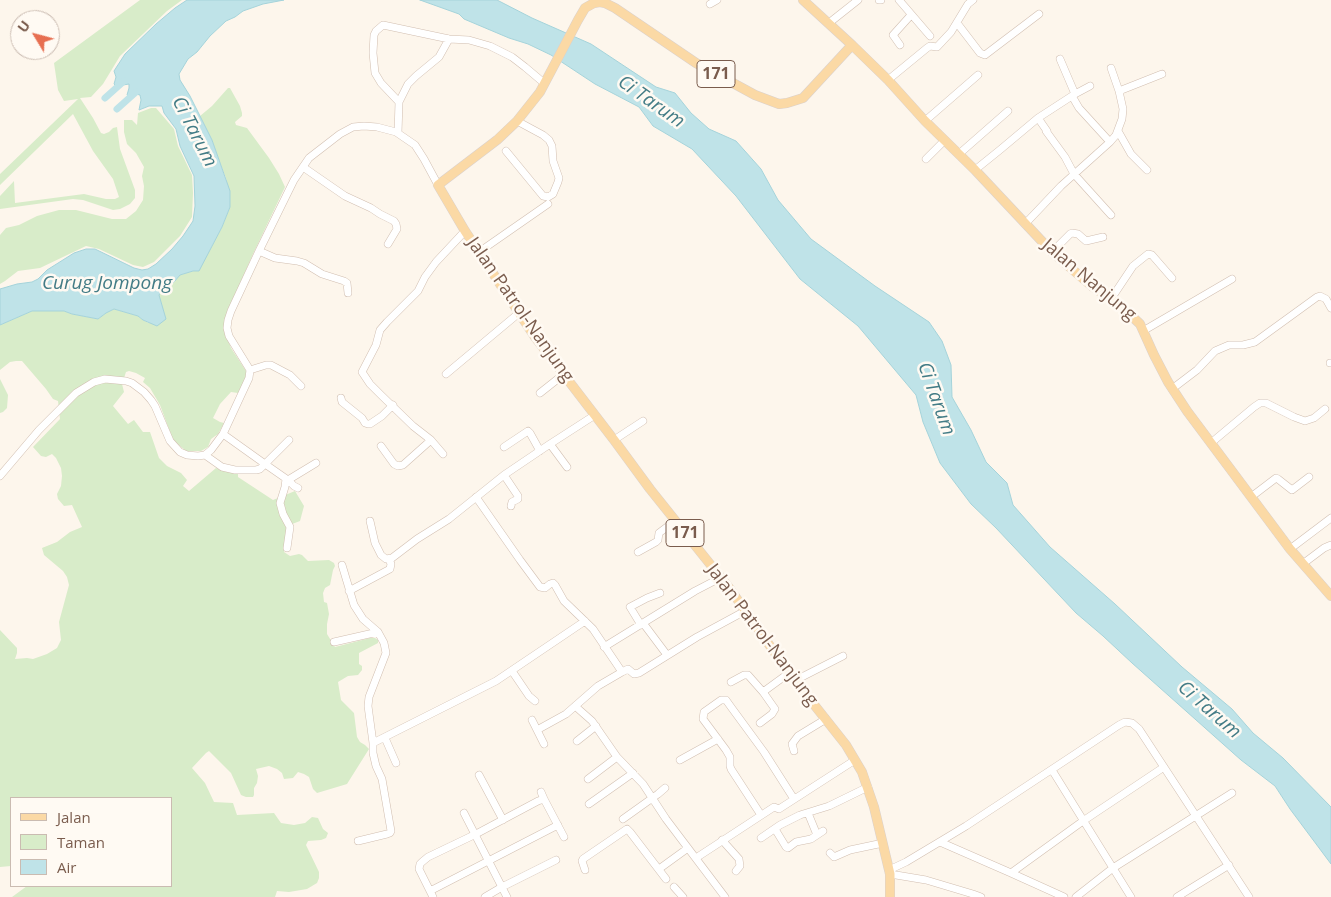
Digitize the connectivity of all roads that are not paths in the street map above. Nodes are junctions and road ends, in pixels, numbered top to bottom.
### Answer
1 (717, 0) edge
2 (803, 0) edge
3 (858, 0) edge
4 (899, 0) edge
5 (969, 1) edge
6 (710, 4) dead end
7 (1039, 14) dead end
8 (912, 16) junction
9 (829, 23) junction
10 (957, 23) junction
11 (930, 36) dead end
12 (449, 39) junction
13 (852, 45) junction
14 (900, 45) dead end
15 (1060, 59) dead end
16 (1111, 68) dead end
17 (1162, 74) dead end
18 (978, 75) dead end
19 (888, 80) junction
20 (545, 81) junction
21 (1090, 86) dead end
22 (1119, 91) junction
23 (1074, 95) junction
24 (400, 102) junction
25 (1008, 111) dead end
26 (1038, 118) junction
27 (518, 121) junction
28 (925, 121) junction
29 (1118, 131) junction
30 (398, 133) junction
31 (945, 140) junction
32 (1110, 142) junction
33 (506, 151) dead end
34 (959, 154) junction
35 (926, 159) dead end
36 (303, 167) junction
37 (975, 170) junction
38 (1146, 170) dead end
39 (1074, 174) junction
40 (438, 185) junction
41 (548, 204) dead end
42 (1111, 215) dead end
43 (1025, 224) junction
44 (465, 231) junction
45 (1103, 237) dead end
46 (388, 244) dead end
47 (258, 251) junction
48 (479, 252) junction
49 (1052, 252) junction
50 (1172, 278) dead end
51 (1232, 279) dead end
52 (348, 293) dead end
53 (1111, 299) junction
54 (1331, 308) edge
55 (518, 313) junction
56 (1143, 330) junction
57 (250, 370) junction
58 (446, 374) dead end
59 (564, 374) junction
60 (301, 386) dead end
61 (1172, 389) junction
62 (540, 393) dead end
63 (341, 398) dead end
64 (394, 405) junction
65 (1325, 409) dead end
66 (595, 415) junction
67 (643, 421) dead end
68 (223, 434) junction
69 (289, 440) dead end
70 (431, 440) junction
71 (614, 440) junction
72 (1211, 442) junction
73 (550, 444) junction
74 (381, 446) dead end
75 (504, 447) dead end
76 (540, 451) junction
77 (444, 454) dead end
78 (205, 455) junction
79 (316, 463) dead end
80 (266, 464) junction
81 (567, 467) dead end
82 (504, 475) junction
83 (0, 476) edge
84 (1309, 477) dead end
85 (287, 480) junction
86 (298, 488) dead end
87 (1251, 497) junction
88 (476, 498) junction
89 (511, 506) dead end
90 (1331, 518) edge
91 (370, 521) dead end
92 (675, 521) junction
93 (1331, 545) edge
94 (288, 548) dead end
95 (1290, 548) junction
96 (638, 552) dead end
97 (389, 559) junction
98 (1304, 563) junction
99 (342, 565) dead end
100 (720, 578) junction
101 (349, 591) junction
102 (660, 593) dead end
103 (1331, 596) edge
104 (745, 611) junction
105 (586, 621) junction
106 (642, 624) junction
107 (378, 632) junction
108 (334, 642) dead end
109 (604, 647) junction
110 (667, 656) junction
111 (843, 656) dead end
112 (512, 671) junction
113 (622, 672) junction
114 (792, 676) junction
115 (731, 682) dead end
116 (763, 692) junction
117 (535, 700) dead end
118 (575, 706) junction
119 (826, 719) junction
120 (532, 720) dead end
121 (760, 723) dead end
122 (596, 726) junction
123 (537, 730) junction
124 (385, 738) junction
125 (718, 739) junction
126 (577, 741) dead end
127 (373, 743) junction
128 (544, 744) dead end
129 (794, 751) dead end
130 (617, 757) junction
131 (680, 760) dead end
132 (855, 760) junction
133 (396, 763) dead end
134 (1164, 767) junction
135 (1052, 770) junction
136 (633, 773) junction
137 (480, 775) dead end
138 (588, 780) dead end
139 (868, 787) junction
140 (664, 788) dead end
141 (1232, 793) dead end
142 (652, 798) junction
143 (794, 799) junction
144 (589, 804) dead end
145 (464, 813) dead end
146 (808, 813) junction
147 (761, 815) junction
148 (1196, 816) junction
149 (623, 819) dead end
150 (503, 820) junction
151 (1083, 821) junction
152 (558, 825) junction
153 (775, 829) junction
154 (476, 834) junction
155 (564, 837) dead end
156 (761, 838) dead end
157 (722, 840) junction
158 (358, 841) dead end
159 (940, 842) junction
160 (884, 843) junction
161 (688, 848) junction
162 (830, 853) dead end
163 (696, 858) junction
164 (556, 860) dead end
165 (488, 861) junction
166 (1228, 866) junction
167 (1113, 868) junction
168 (659, 869) junction
169 (584, 870) dead end
170 (736, 871) dead end
171 (890, 872) junction
172 (1012, 873) junction
173 (666, 879) dead end
174 (502, 887) junction
175 (674, 887) dead end
176 (431, 894) edge
177 (959, 894) edge
178 (485, 897) edge
179 (507, 897) edge
180 (683, 897) edge
181 (725, 897) edge
182 (890, 897) edge
183 (981, 897) edge
184 (1064, 897) edge
185 (1076, 897) edge
186 (1131, 897) edge
187 (1177, 897) edge
188 (1249, 897) edge

1 - 6 street
2 - 9 main road, Jalan Nanjung
3 - 9 street
4 - 8 street
5 - 10 street
7 - 10 street
8 - 11 street
8 - 14 street
9 - 13 main road, Jalan Nanjung
10 - 19 street
12 - 20 street
12 - 24 street
12 - 24 street
13 - 19 main road, Jalan Nanjung
13 - 20 main road, 171
15 - 23 street
16 - 22 street
17 - 22 street
18 - 28 street
19 - 28 main road, Jalan Nanjung
20 - 27 main road, 171
21 - 23 street
22 - 29 street
23 - 26 street
23 - 32 street
24 - 30 street
25 - 34 street
26 - 37 street
26 - 39 street
27 - 33 street
27 - 40 main road, 171
28 - 31 main road, Jalan Nanjung
29 - 32 street
29 - 38 street
30 - 36 street
30 - 40 street
31 - 34 main road, Jalan Nanjung
31 - 35 street
32 - 39 street
34 - 37 main road, Jalan Nanjung
36 - 46 street
36 - 47 street
37 - 43 main road, Jalan Nanjung
39 - 42 street
39 - 43 street
40 - 44 main road, Jalan Patrol-Nanjung / 171
41 - 48 street
43 - 49 main road, Jalan Nanjung
44 - 48 main road, Jalan Patrol-Nanjung / 171
44 - 64 street
45 - 49 street
47 - 52 street
47 - 57 street
48 - 55 main road, Jalan Patrol-Nanjung / 171
49 - 53 main road, Jalan Nanjung
50 - 53 street
51 - 56 street
53 - 56 main road, Jalan Nanjung
54 - 61 street
55 - 58 street
55 - 59 main road, Jalan Patrol-Nanjung / 171
56 - 61 main road, Jalan Nanjung
57 - 60 street
57 - 68 street
59 - 62 street
59 - 66 main road, Jalan Patrol-Nanjung / 171
61 - 72 main road, Jalan Nanjung
63 - 64 street
64 - 70 street
65 - 72 street
66 - 71 main road, Jalan Patrol-Nanjung / 171
66 - 73 street
67 - 71 street
68 - 78 street
68 - 80 street
69 - 80 street
70 - 74 street
70 - 77 street
71 - 92 main road, Jalan Patrol-Nanjung / 171
72 - 87 main road, Jalan Nanjung
73 - 76 street
73 - 81 street
75 - 76 street
76 - 82 street
78 - 80 street
78 - 83 street
79 - 85 street
80 - 85 street
82 - 88 street
82 - 89 street
84 - 87 street
85 - 86 street
85 - 94 street
87 - 95 main road, Jalan Nanjung
88 - 97 street
88 - 105 street
90 - 95 street
91 - 97 street
92 - 96 street
92 - 100 main road, Jalan Patrol-Nanjung / 171
93 - 98 street
95 - 98 main road, Jalan Nanjung
97 - 101 street
98 - 103 main road, Jalan Nanjung
99 - 101 street
100 - 104 main road, Jalan Patrol-Nanjung / 171
100 - 106 street
101 - 107 street
102 - 106 street
104 - 110 street
104 - 114 main road, Jalan Patrol-Nanjung / 171
105 - 109 street
105 - 112 street
106 - 109 street
106 - 110 street
107 - 108 street
107 - 127 street
109 - 113 street
110 - 113 street
111 - 114 street
112 - 117 street
112 - 124 street
113 - 118 street
114 - 116 street
114 - 119 main road, Jalan Patrol-Nanjung / 171
115 - 116 street
116 - 121 street
118 - 122 street
118 - 123 street
119 - 129 street
119 - 132 main road, Jalan Patrol-Nanjung / 171
120 - 123 street
122 - 126 street
122 - 130 street
123 - 128 street
124 - 127 street
124 - 133 street
125 - 131 street
125 - 143 street
125 - 147 street
127 - 158 street
130 - 136 street
130 - 138 street
132 - 139 main road, Jalan Patrol-Nanjung / 171
132 - 143 street
134 - 135 street
134 - 148 street
134 - 151 street
135 - 151 street
135 - 159 street
136 - 142 street
136 - 144 street
137 - 150 street
139 - 146 street
139 - 160 main road, Jalan Patrol-Nanjung / 171
140 - 142 street
141 - 148 street
142 - 149 street
142 - 161 street
143 - 147 street
145 - 154 street
146 - 153 street
146 - 153 street
147 - 157 street
148 - 166 street
148 - 167 street
150 - 152 street
150 - 154 street
151 - 167 street
151 - 172 street
152 - 155 street
152 - 165 street
153 - 156 street
154 - 165 street
154 - 176 street
157 - 163 street
157 - 170 street
159 - 171 street
159 - 172 street
160 - 162 street
160 - 171 main road, Jalan Patrol-Nanjung / 171
161 - 163 street
161 - 168 street
163 - 181 street
164 - 174 street
165 - 174 street
165 - 176 street
166 - 187 street
166 - 188 street
167 - 185 street
167 - 186 street
168 - 169 street
168 - 173 street
171 - 177 street
171 - 182 main road, Jalan Patrol-Nanjung / 171
172 - 184 street
174 - 178 street
174 - 179 street
175 - 180 street
177 - 183 street

